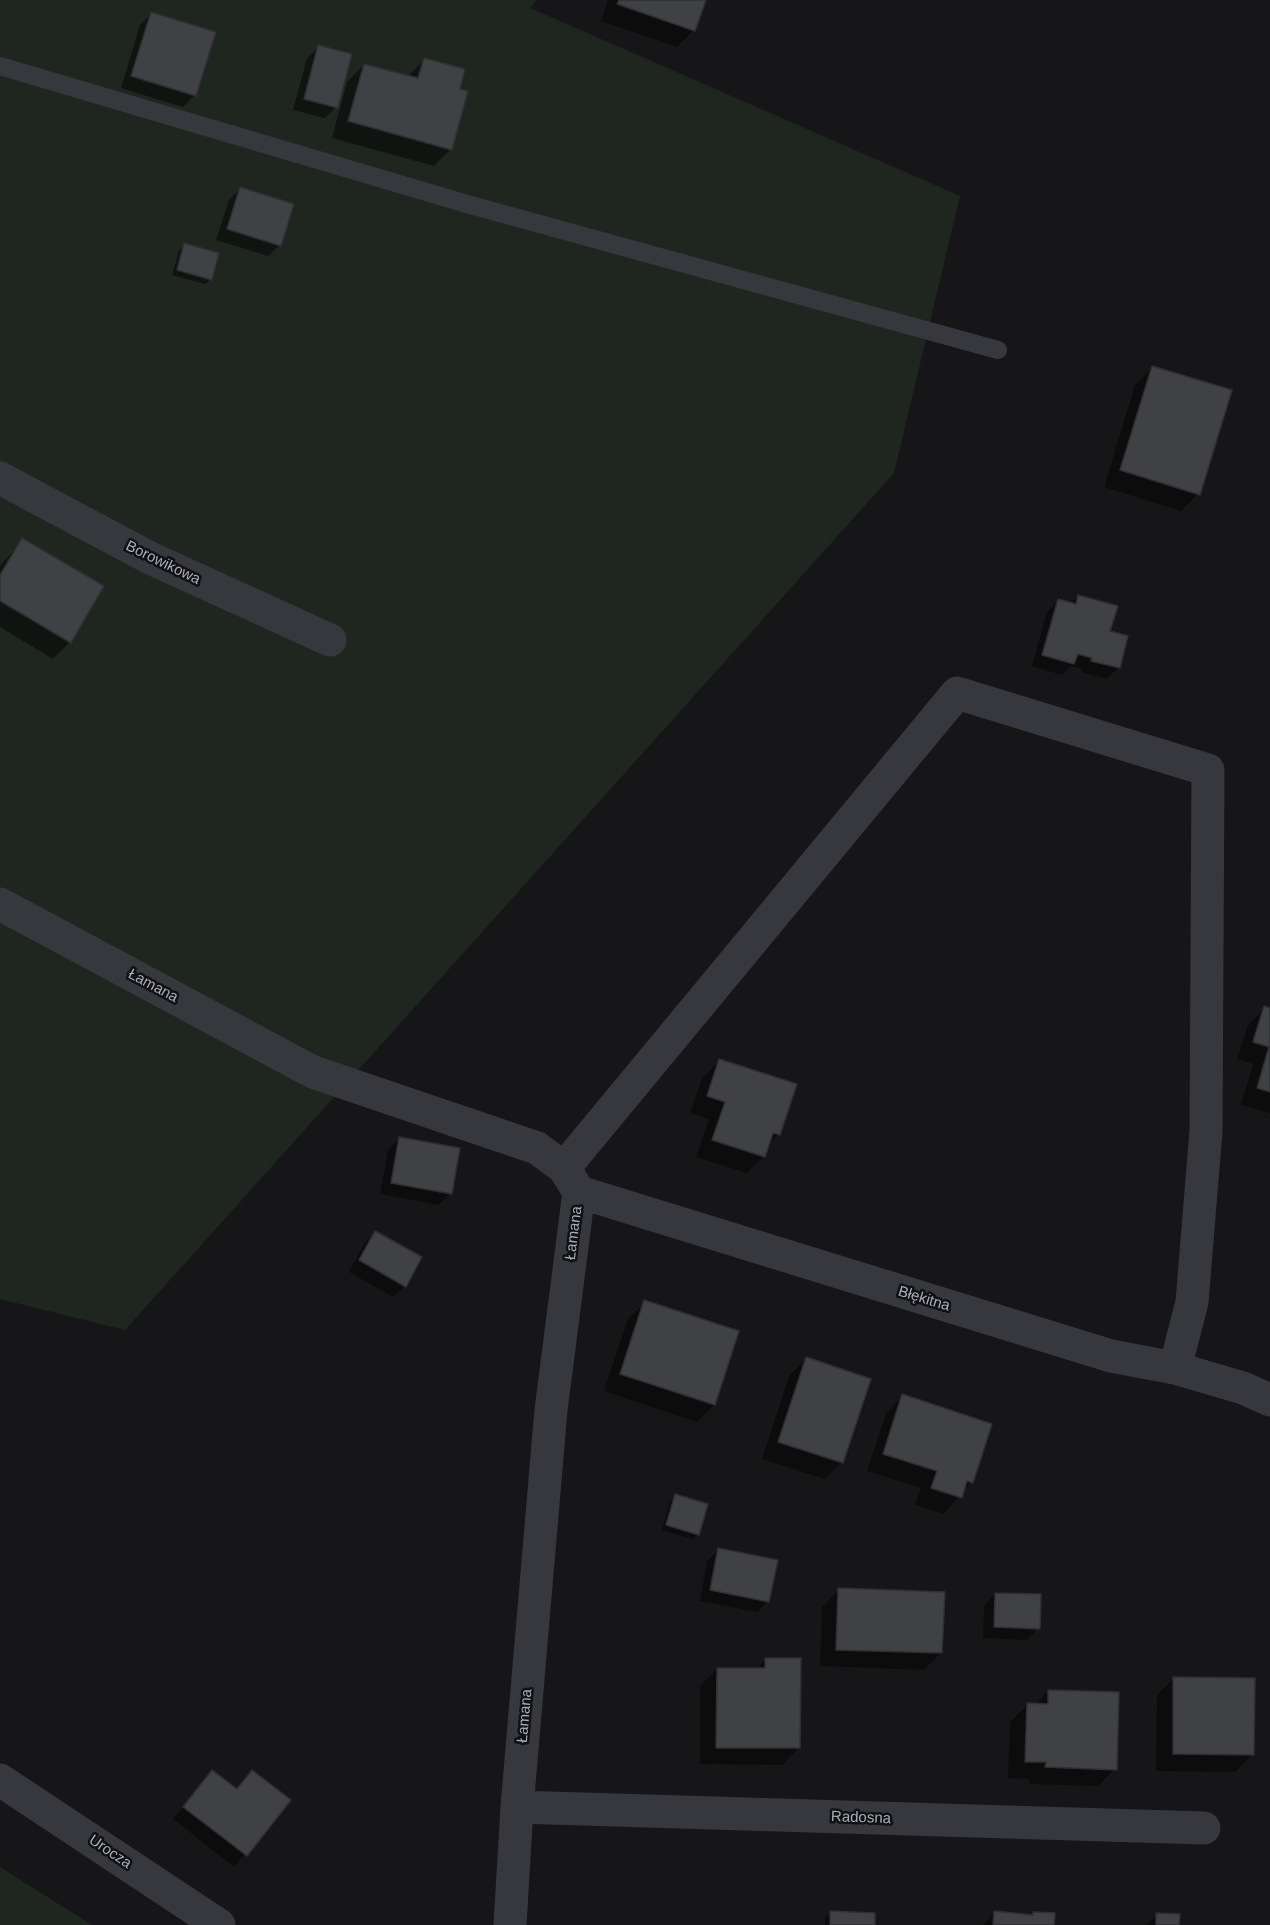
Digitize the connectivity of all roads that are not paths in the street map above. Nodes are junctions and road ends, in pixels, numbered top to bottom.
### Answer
1 (0, 66) edge
2 (998, 350) dead end
3 (0, 478) edge
4 (330, 640) dead end
5 (0, 904) edge
6 (572, 1180) junction
7 (1174, 1368) junction
8 (1270, 1400) edge
9 (0, 1779) edge
10 (517, 1807) junction
11 (1204, 1828) dead end
12 (219, 1925) edge
13 (510, 1925) edge

1 - 2 lane
3 - 4 street, Borowikowa
5 - 6 street, Łamana
6 - 7 street, Błękitna
6 - 7 street
6 - 10 street, Łamana
7 - 8 street, Błękitna
9 - 12 street, Urocza
10 - 11 street, Radosna
10 - 13 street, Łamana

